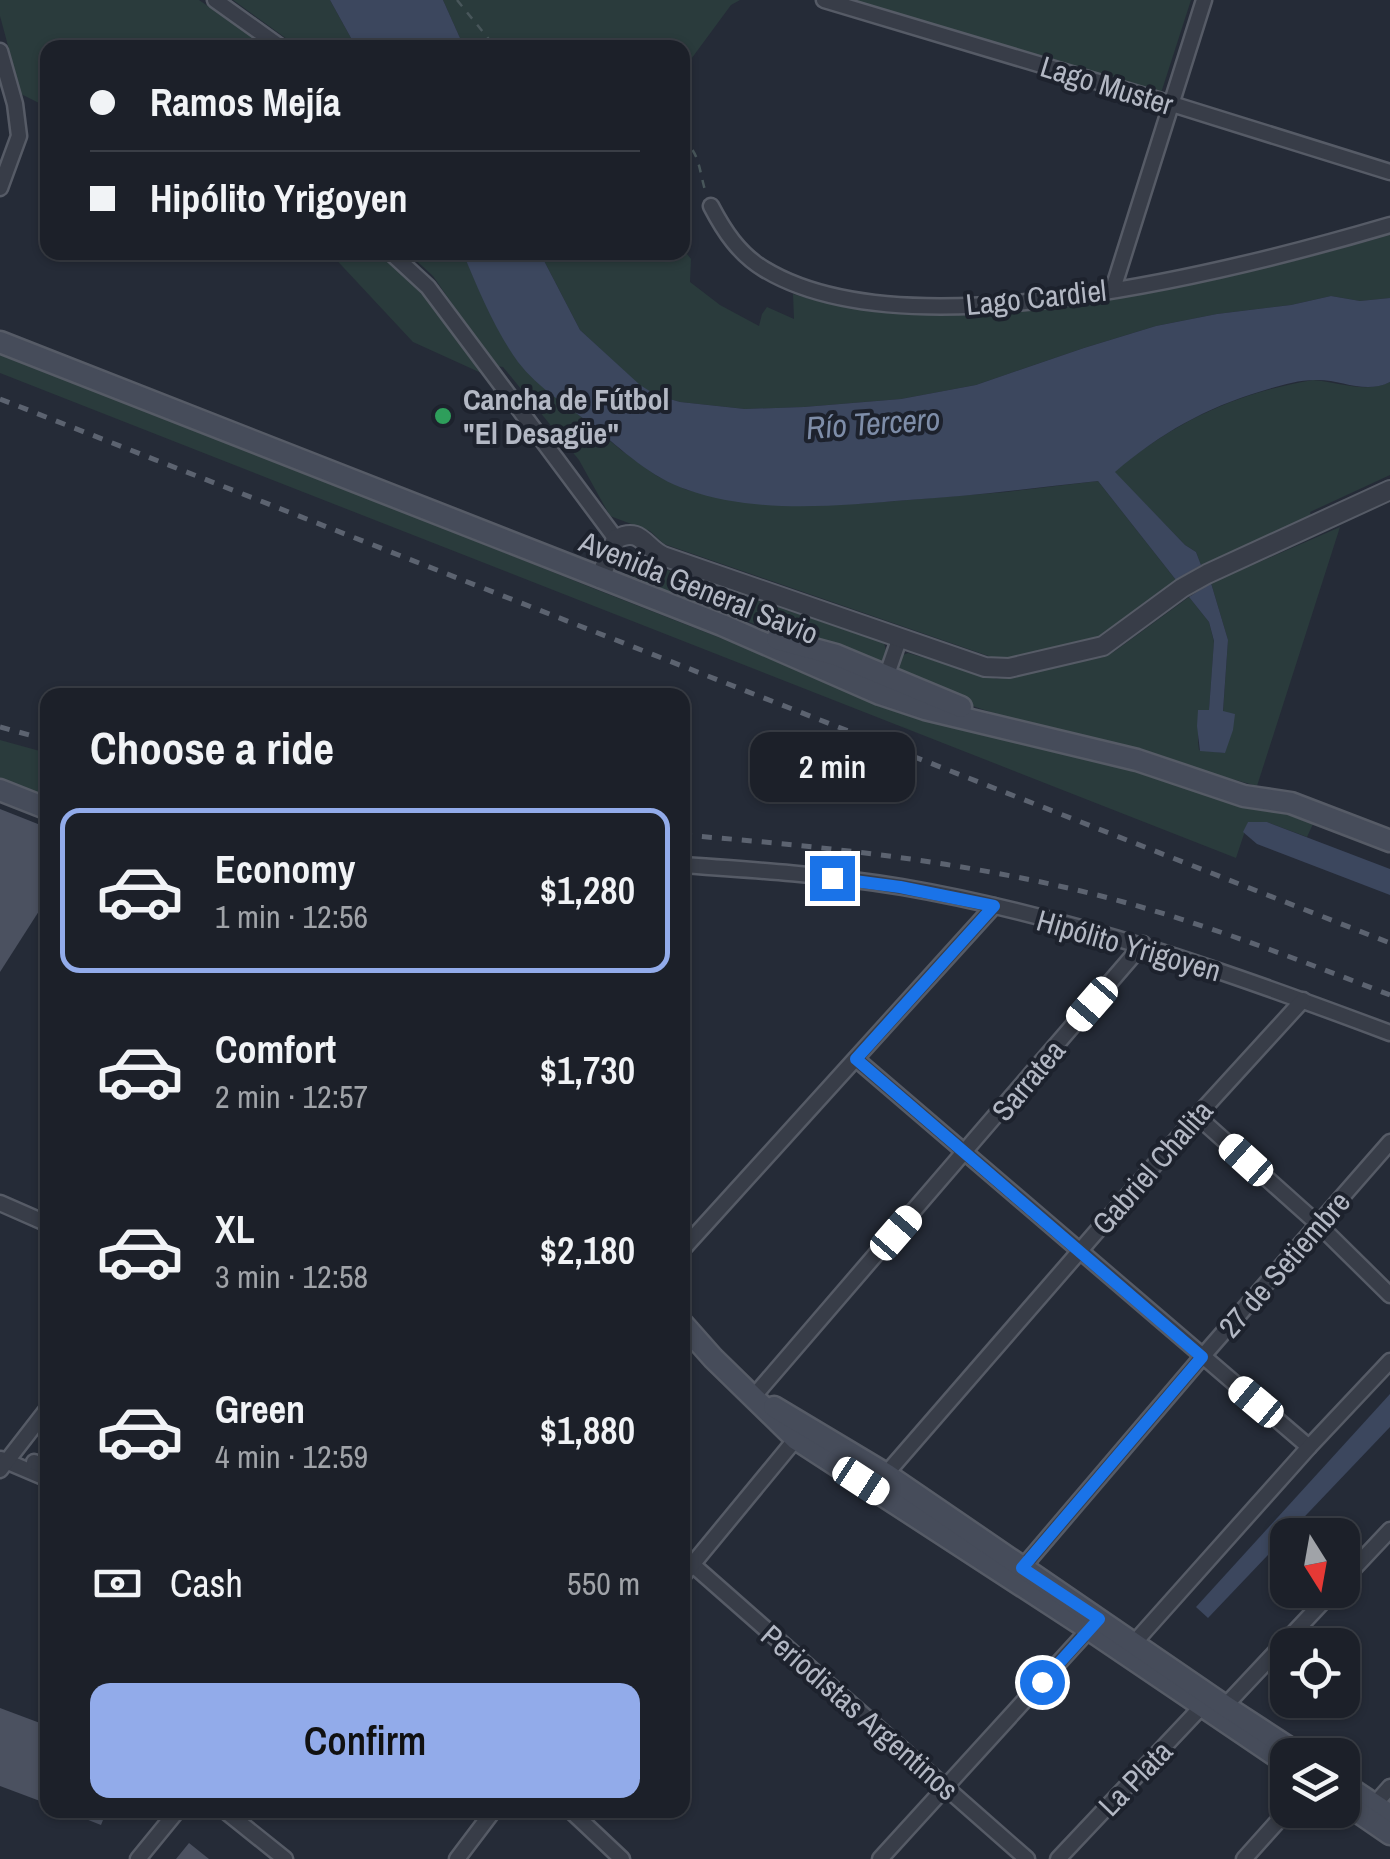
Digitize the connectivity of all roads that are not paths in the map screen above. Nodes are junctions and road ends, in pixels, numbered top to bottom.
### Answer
1 (215, 0) edge
2 (824, 0) edge
3 (1204, 0) edge
4 (271, 40) edge
5 (0, 51) edge
6 (4, 79) edge
7 (1172, 104) junction
8 (1390, 172) edge
9 (0, 188) edge
10 (711, 206) road end
11 (1390, 225) edge
12 (399, 260) edge
13 (1113, 289) junction
14 (0, 342) edge
15 (1390, 490) edge
16 (616, 539) junction
17 (600, 578) junction
18 (900, 637) junction
19 (883, 685) junction
20 (0, 790) edge
21 (40, 806) edge
22 (1390, 841) edge
23 (690, 865) edge
24 (994, 906) junction
25 (1142, 944) junction
26 (1304, 1000) junction
27 (1390, 1033) edge
28 (856, 1059) junction
29 (1197, 1116) junction
30 (1390, 1142) edge
31 (966, 1152) junction
32 (0, 1203) edge
33 (40, 1220) edge
34 (1319, 1225) junction
35 (690, 1241) edge
36 (1078, 1251) junction
37 (1390, 1294) edge
38 (690, 1331) edge
39 (1202, 1357) junction
40 (1390, 1361) edge
41 (754, 1396) junction
42 (40, 1418) edge
43 (802, 1432) junction
44 (1309, 1447) junction
45 (2, 1464) edge
46 (886, 1474) junction
47 (40, 1476) edge
48 (1388, 1537) edge
49 (1360, 1563) edge
50 (693, 1565) junction
51 (1022, 1568) junction
52 (690, 1569) edge
53 (1315, 1608) edge
54 (1094, 1624) junction
55 (1134, 1643) junction
56 (1212, 1704) junction
57 (1271, 1738) edge
58 (1270, 1750) edge
59 (1390, 1787) edge
60 (946, 1788) junction
61 (1360, 1795) edge
62 (1382, 1810) edge
63 (1360, 1813) edge
64 (171, 1818) edge
65 (234, 1818) edge
66 (488, 1818) edge
67 (578, 1818) edge
68 (1272, 1828) edge
69 (1390, 1834) edge
70 (138, 1859) edge
71 (285, 1859) edge
72 (457, 1859) edge
73 (622, 1859) edge
74 (880, 1859) edge
75 (1028, 1859) edge
76 (1058, 1859) edge
77 (1244, 1859) edge

1 - 4 street
2 - 7 street, Lago Muster
3 - 7 street
5 - 6 street
6 - 9 street
7 - 8 street, Lago Muster
7 - 13 street
10 - 13 street, Lago Cardiel
11 - 13 street, Lago Cardiel
12 - 16 street
14 - 17 main road, Avenida General Savio
15 - 18 street
16 - 17 street
16 - 18 street
17 - 19 main road, Avenida General Savio
18 - 19 street
19 - 22 main road, Avenida General Savio
20 - 21 main road
23 - 24 street, Hipólito Yrigoyen
24 - 25 street, Hipólito Yrigoyen
24 - 28 street
25 - 26 street, Hipólito Yrigoyen
25 - 31 street, Sarratea
26 - 27 street, Hipólito Yrigoyen
26 - 29 street, Gabriel Chalita
28 - 31 street
28 - 35 street
29 - 34 street
29 - 36 street, Gabriel Chalita
30 - 34 street, 27 de Setiembre
31 - 36 street
31 - 41 street, Sarratea
32 - 33 street
34 - 37 street
34 - 39 street, 27 de Setiembre
36 - 39 street
36 - 46 street, Gabriel Chalita
38 - 41 main road
39 - 44 street
39 - 51 street, 27 de Setiembre
40 - 44 street
41 - 43 main road
42 - 45 street
43 - 46 main road
43 - 50 street
43 - 54 main road
44 - 55 street
45 - 47 street
46 - 51 main road
48 - 49 street
50 - 52 street
50 - 60 street, Periodistas Argentinos
51 - 54 main road
53 - 56 street, La Plata
54 - 55 main road
54 - 56 main road
54 - 60 street
55 - 56 main road
56 - 57 main road
56 - 58 main road
56 - 76 street, La Plata
59 - 62 street
60 - 74 street
60 - 75 street, Periodistas Argentinos
61 - 62 main road
63 - 69 main road
64 - 70 street
65 - 71 street
66 - 72 street
67 - 73 street
68 - 77 street

